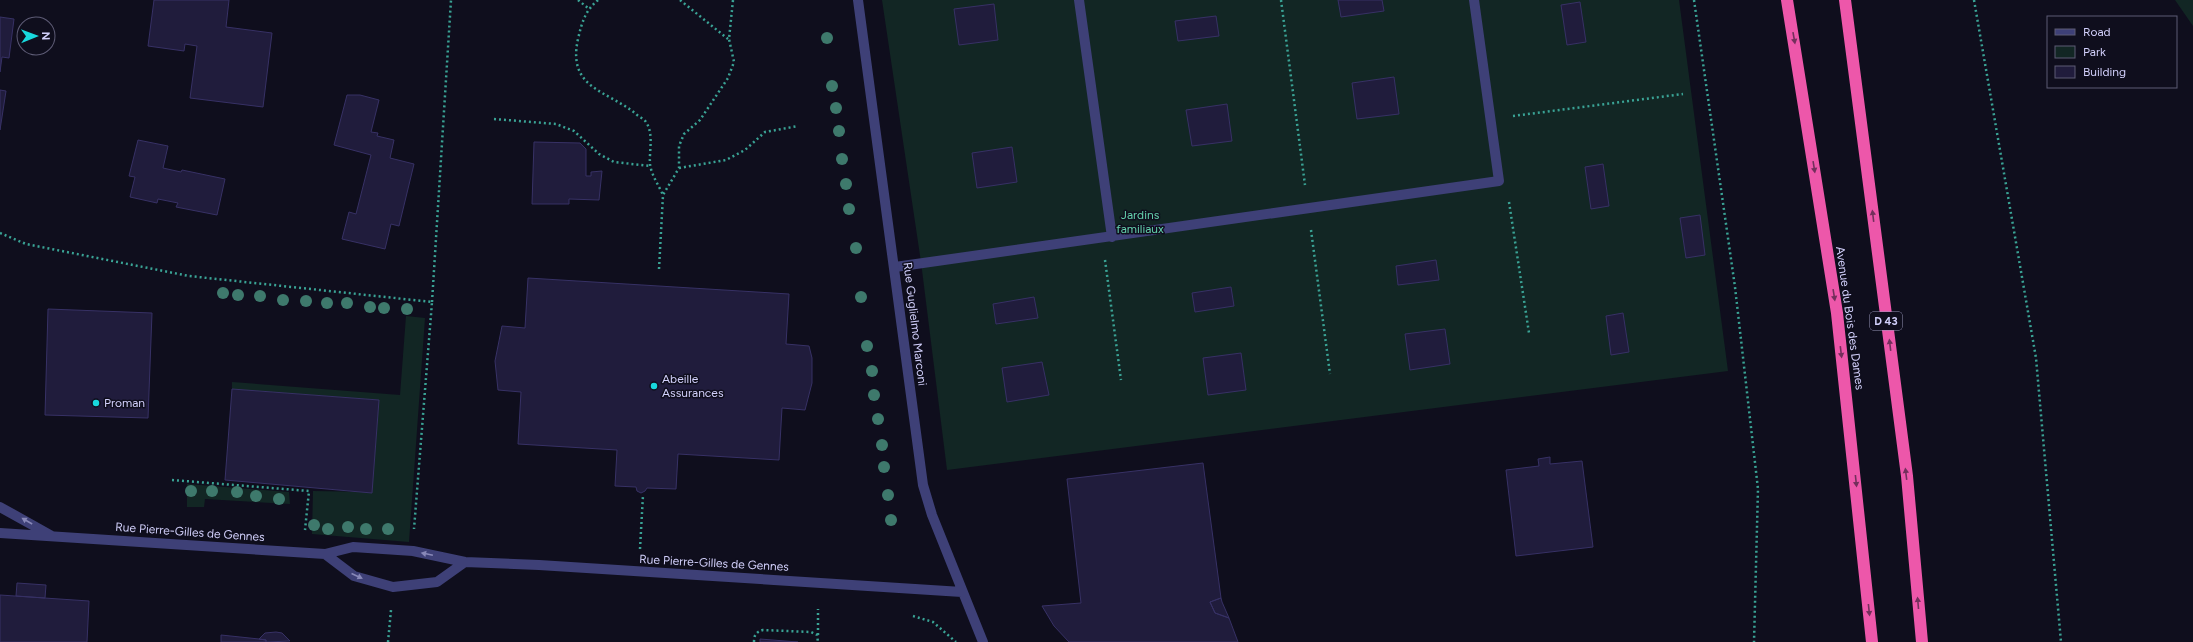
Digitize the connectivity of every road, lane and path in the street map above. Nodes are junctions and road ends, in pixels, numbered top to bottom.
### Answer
1 (451, 0) edge
2 (578, 0) edge
3 (598, 0) edge
4 (680, 0) edge
5 (733, 0) edge
6 (858, 0) edge
7 (1079, 0) edge
8 (1474, 0) edge
9 (1694, 0) edge
10 (1787, 0) edge
11 (1845, 0) edge
12 (1974, 0) edge
13 (588, 8) junction
14 (729, 39) junction
15 (1682, 94) dead end
16 (1490, 118) junction
17 (494, 119) dead end
18 (798, 126) dead end
19 (650, 166) junction
20 (679, 168) junction
21 (1499, 181) junction
22 (663, 195) junction
23 (0, 233) edge
24 (1107, 237) junction
25 (895, 267) junction
26 (659, 269) dead end
27 (432, 302) junction
28 (1529, 333) dead end
29 (1121, 380) dead end
30 (172, 480) dead end
31 (643, 495) dead end
32 (0, 507) edge
33 (0, 533) edge
34 (414, 536) dead end
35 (54, 537) junction
36 (303, 552) junction
37 (325, 554) junction
38 (465, 562) junction
39 (638, 572) junction
40 (962, 592) junction
41 (391, 608) dead end
42 (818, 610) dead end
43 (913, 616) dead end
44 (818, 641) edge
45 (388, 642) edge
46 (754, 642) edge
47 (956, 642) edge
48 (983, 642) edge
49 (1754, 642) edge
50 (1872, 642) edge
51 (1922, 642) edge
52 (2061, 642) edge

1 - 27 path
2 - 13 path
3 - 13 path
4 - 14 path
5 - 14 path
6 - 25 street, Rue Guglielmo Marconi
7 - 24 street
8 - 16 street
9 - 49 path
10 -> 50 highway, Avenue du Bois des Dames
51 -> 11 highway, D 43
12 - 52 path
13 - 19 path
14 - 20 path
15 - 16 path
16 - 21 street
17 - 19 path
18 - 20 path
19 - 22 path
20 - 22 path
21 - 24 street
21 - 28 path
22 - 26 path
23 - 27 path
24 - 25 street
24 - 29 path
25 - 40 street, Rue Guglielmo Marconi
27 - 34 path
30 - 36 path
31 - 39 path
35 -> 32 street, Rue Pierre-Gilles de Gennes
33 - 35 street, Rue Pierre-Gilles de Gennes
35 - 36 street, Rue Pierre-Gilles de Gennes
36 - 37 street, Rue Pierre-Gilles de Gennes
38 -> 37 street, Rue Pierre-Gilles de Gennes
37 -> 38 street
38 - 39 street, Rue Pierre-Gilles de Gennes
39 - 40 street, Rue Pierre-Gilles de Gennes
40 - 48 street, Rue Guglielmo Marconi
41 - 45 path
42 - 44 path
43 - 47 path
44 - 46 path

